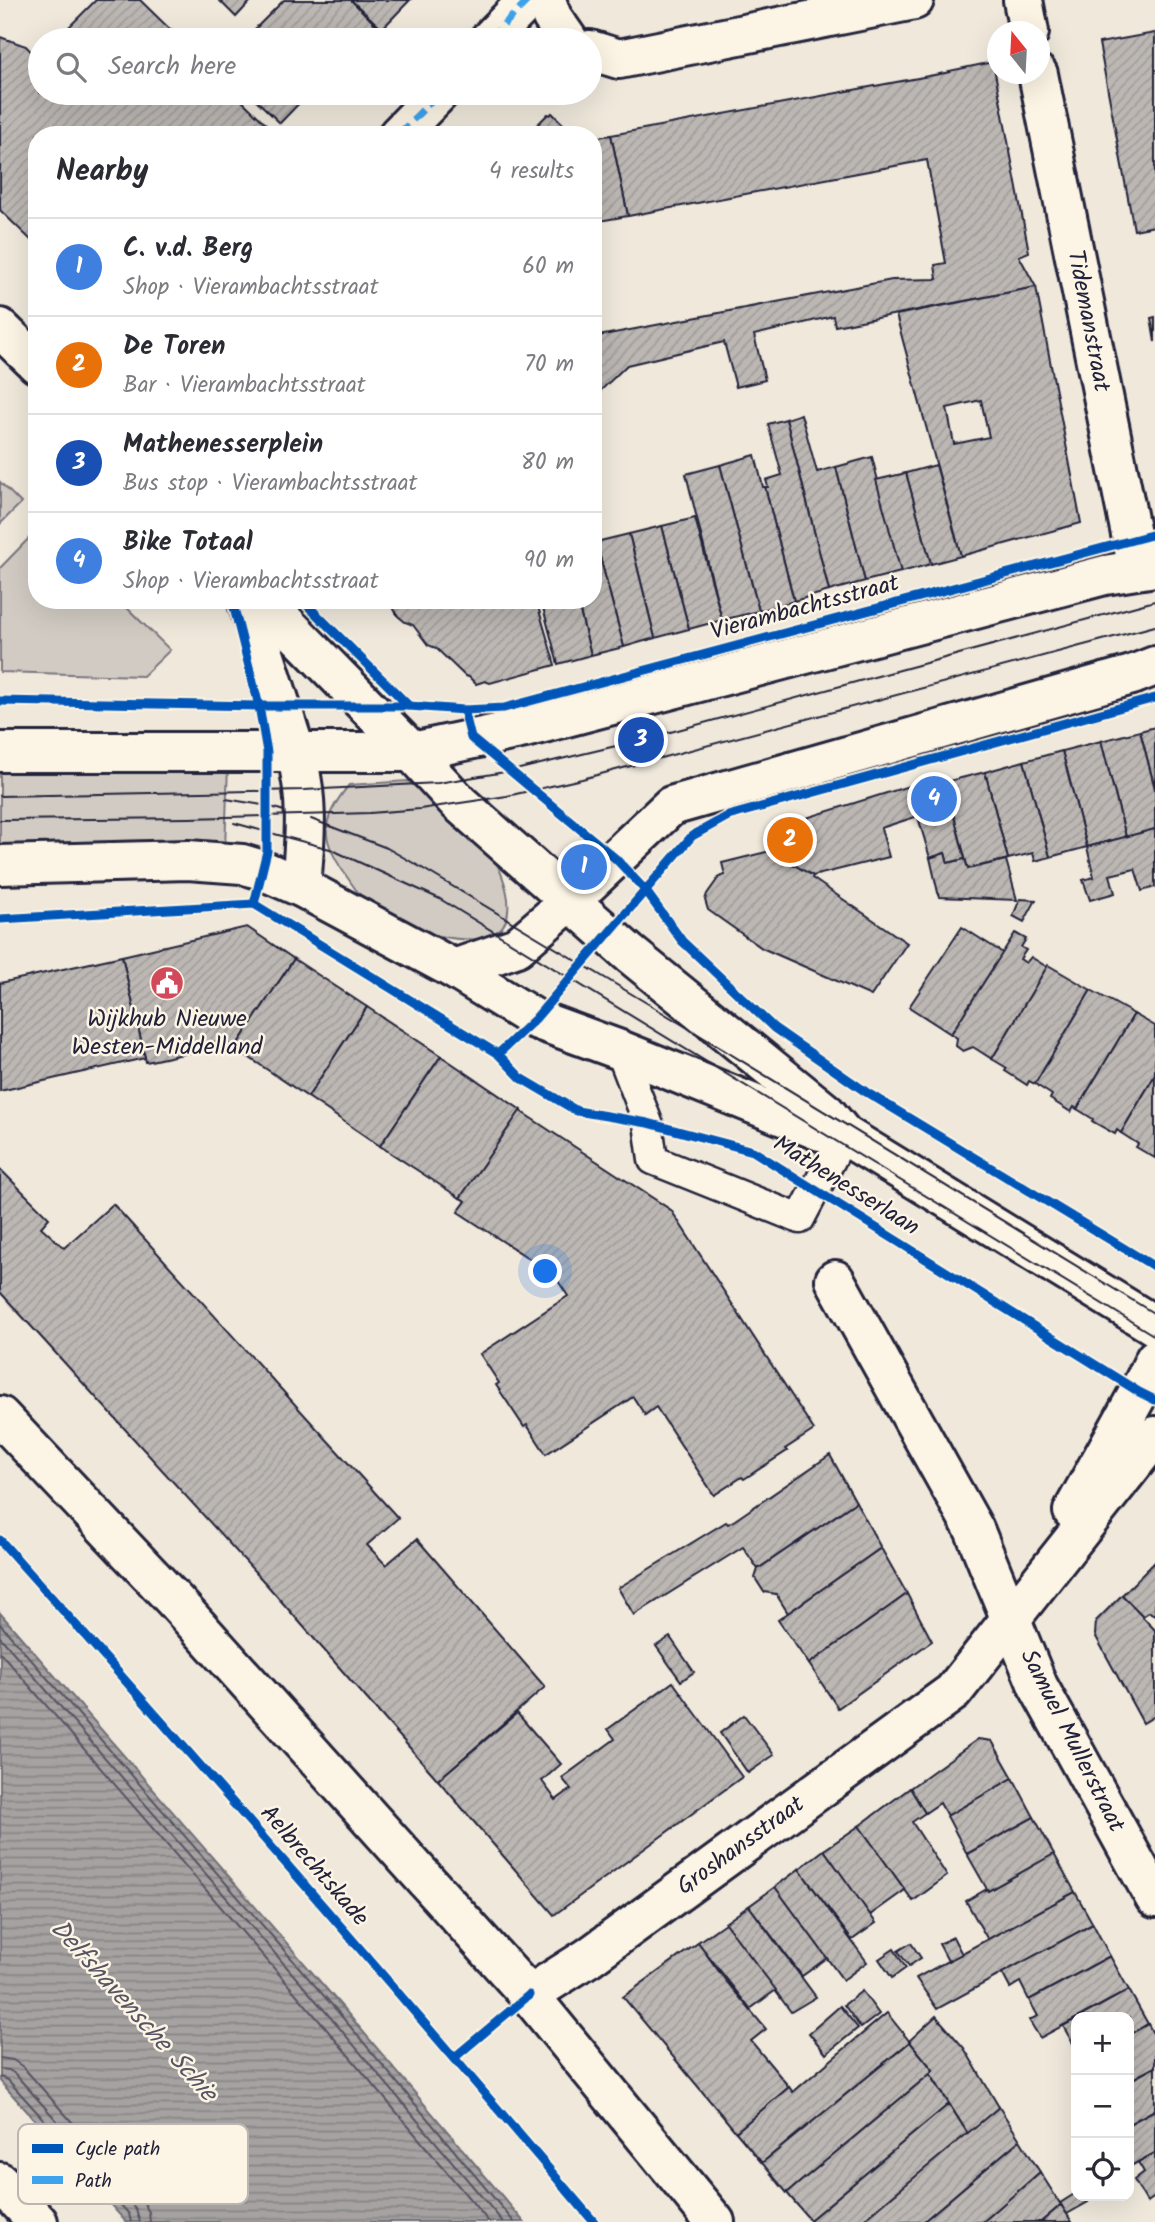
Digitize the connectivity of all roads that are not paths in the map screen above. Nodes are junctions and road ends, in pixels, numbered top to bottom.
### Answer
1 (528, 0) edge
2 (547, 0) edge
3 (914, 0) edge
4 (1023, 0) edge
5 (1027, 21) edge
6 (501, 28) edge
7 (560, 28) edge
8 (602, 54) edge
9 (1040, 84) edge
10 (427, 105) edge
11 (407, 126) edge
12 (0, 328) edge
13 (28, 355) edge
14 (1147, 568) edge
15 (250, 609) edge
16 (272, 609) edge
17 (1155, 666) edge
18 (0, 752) edge
19 (412, 752) junction
20 (296, 753) junction
21 (0, 865) edge
22 (301, 887) junction
23 (570, 901) junction
24 (454, 969) junction
25 (620, 1050) junction
26 (844, 1135) junction
27 (835, 1280) dead end
28 (1155, 1326) edge
29 (1155, 1359) edge
30 (0, 1416) edge
31 (1155, 1436) edge
32 (1012, 1620) junction
33 (1155, 1898) edge
34 (529, 1996) junction
35 (0, 2182) edge
36 (18, 2201) edge
37 (21, 2204) edge
38 (38, 2222) edge
39 (716, 2222) edge

1 - 6 street
2 - 7 street
3 - 8 street
4 - 5 street
9 - 14 street, Tidemanstraat
10 - 11 street
12 - 13 street
14 - 19 street, Vierambachtsstraat
15 - 20 street
16 - 19 street, Mathenesserlaan
17 - 23 street
18 - 20 street, Vierambachtsstraat
19 - 20 street, Vierambachtsstraat
19 - 23 street, Mathenesserlaan
20 - 22 street
21 - 22 street, Mathenesserlaan
22 - 24 street, Mathenesserlaan
23 - 24 street
23 - 26 street, Mathenesserlaan
24 - 25 street, Mathenesserlaan
25 - 26 street, Mathenesserlaan
25 - 26 lane, Mathenesserlaan
26 - 28 street, Mathenesserlaan
27 - 32 street
29 - 32 street, Groshansstraat
30 - 34 street
31 - 32 street, Groshansstraat
32 - 33 street, Samuel Mullerstraat
32 - 34 street, Groshansstraat
34 - 39 street
35 - 36 street
37 - 38 street

